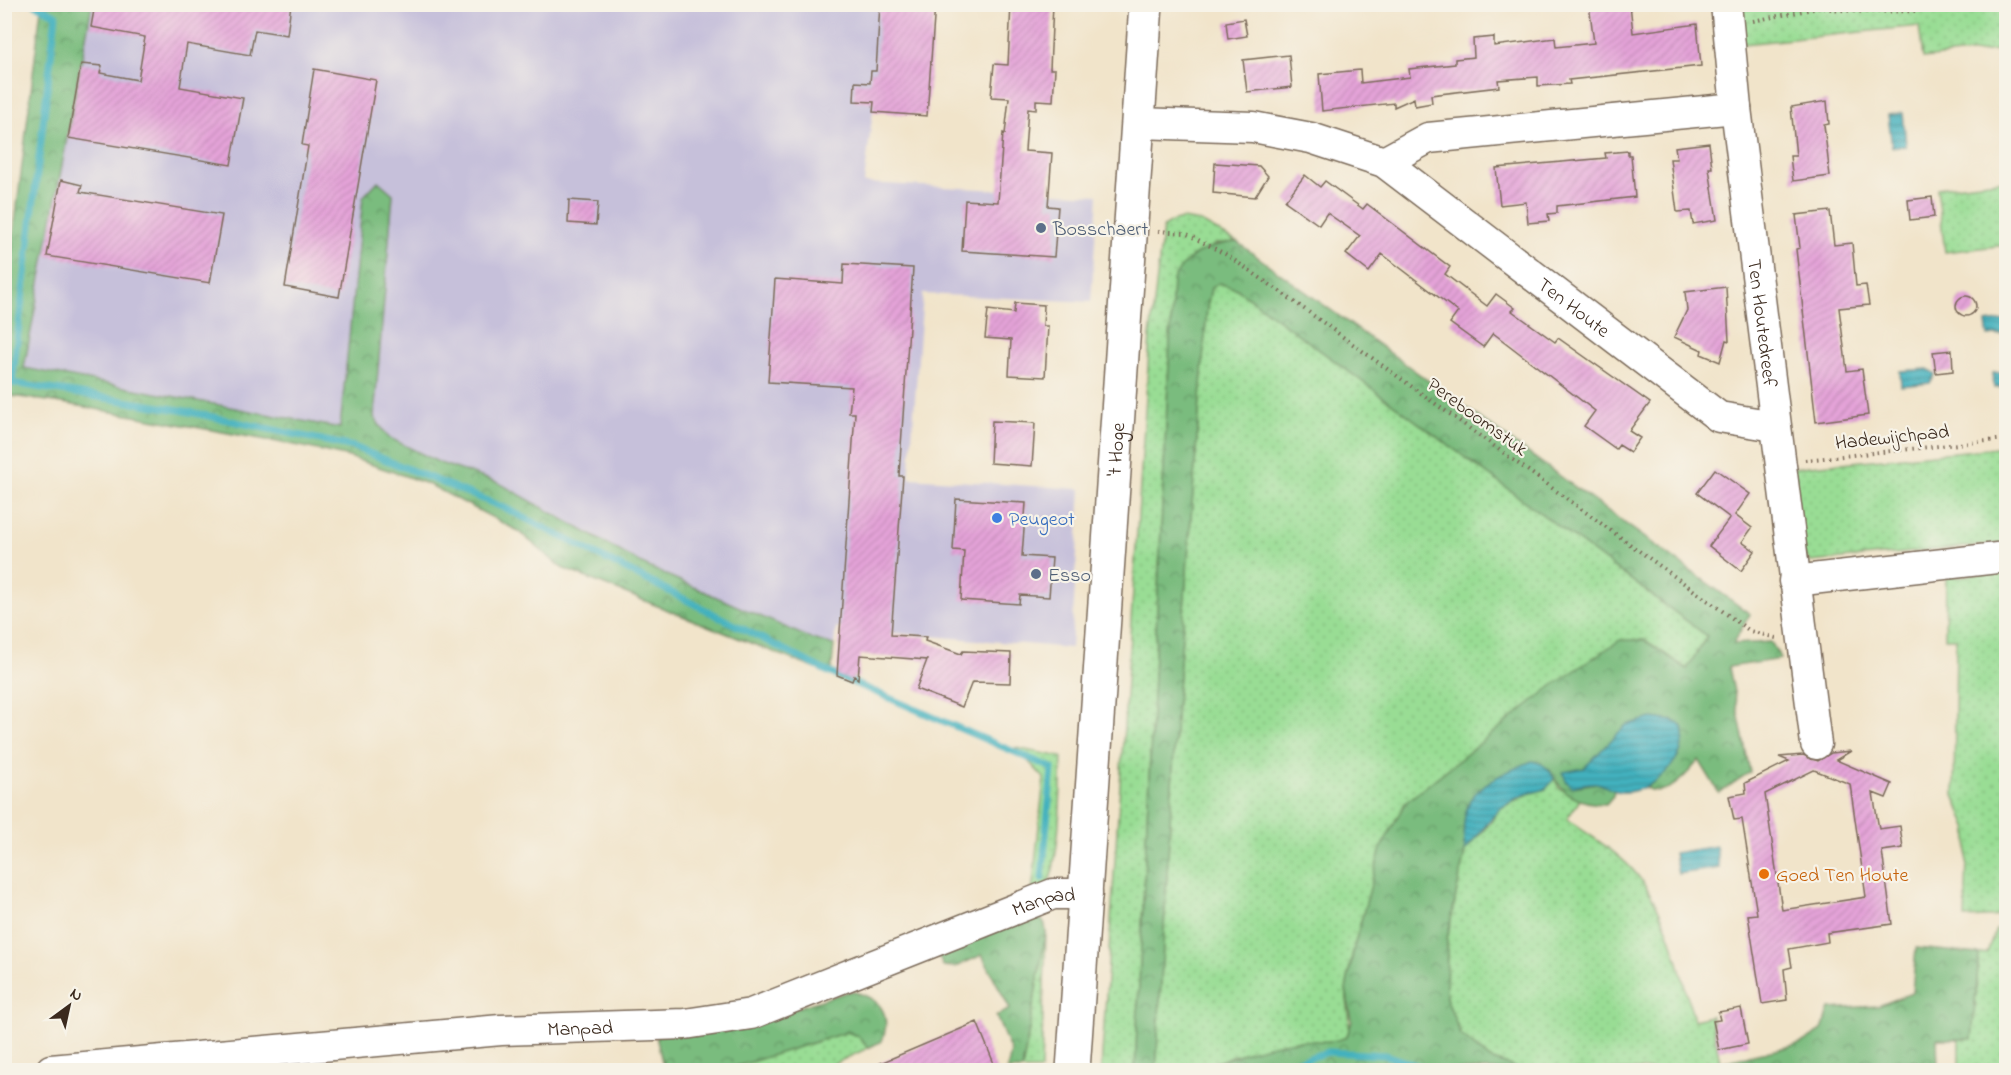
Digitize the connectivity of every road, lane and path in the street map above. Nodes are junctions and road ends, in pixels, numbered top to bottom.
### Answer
1 (1146, 4) edge
2 (1960, 4) edge
3 (1727, 16) edge
4 (1736, 108) junction
5 (1139, 123) junction
6 (1384, 162) junction
7 (1130, 230) junction
8 (1775, 426) junction
9 (2007, 439) edge
10 (1780, 461) junction
11 (2007, 557) edge
12 (1794, 581) junction
13 (1803, 641) junction
14 (1816, 744) dead end
15 (1087, 894) junction
16 (51, 1071) edge
17 (1073, 1071) edge

1 - 5 main road, 't Hoge
2 - 3 path
3 - 4 street, Ten Houtedreef
4 - 6 street
4 - 8 street, Ten Houtedreef
5 - 6 street, Ten Houte
5 - 7 main road, 't Hoge
6 - 8 street, Ten Houte
7 - 13 path, Pereboomstuk
7 - 15 main road, 't Hoge
8 - 10 street, Ten Houtedreef
9 - 10 path, Hadewijchpad
10 - 12 street, Ten Houtedreef
11 - 12 street
12 - 13 street, Ten Houtedreef
13 - 14 street, Ten Houtedreef
15 - 16 street, Manpad
15 - 17 main road, 't Hoge

